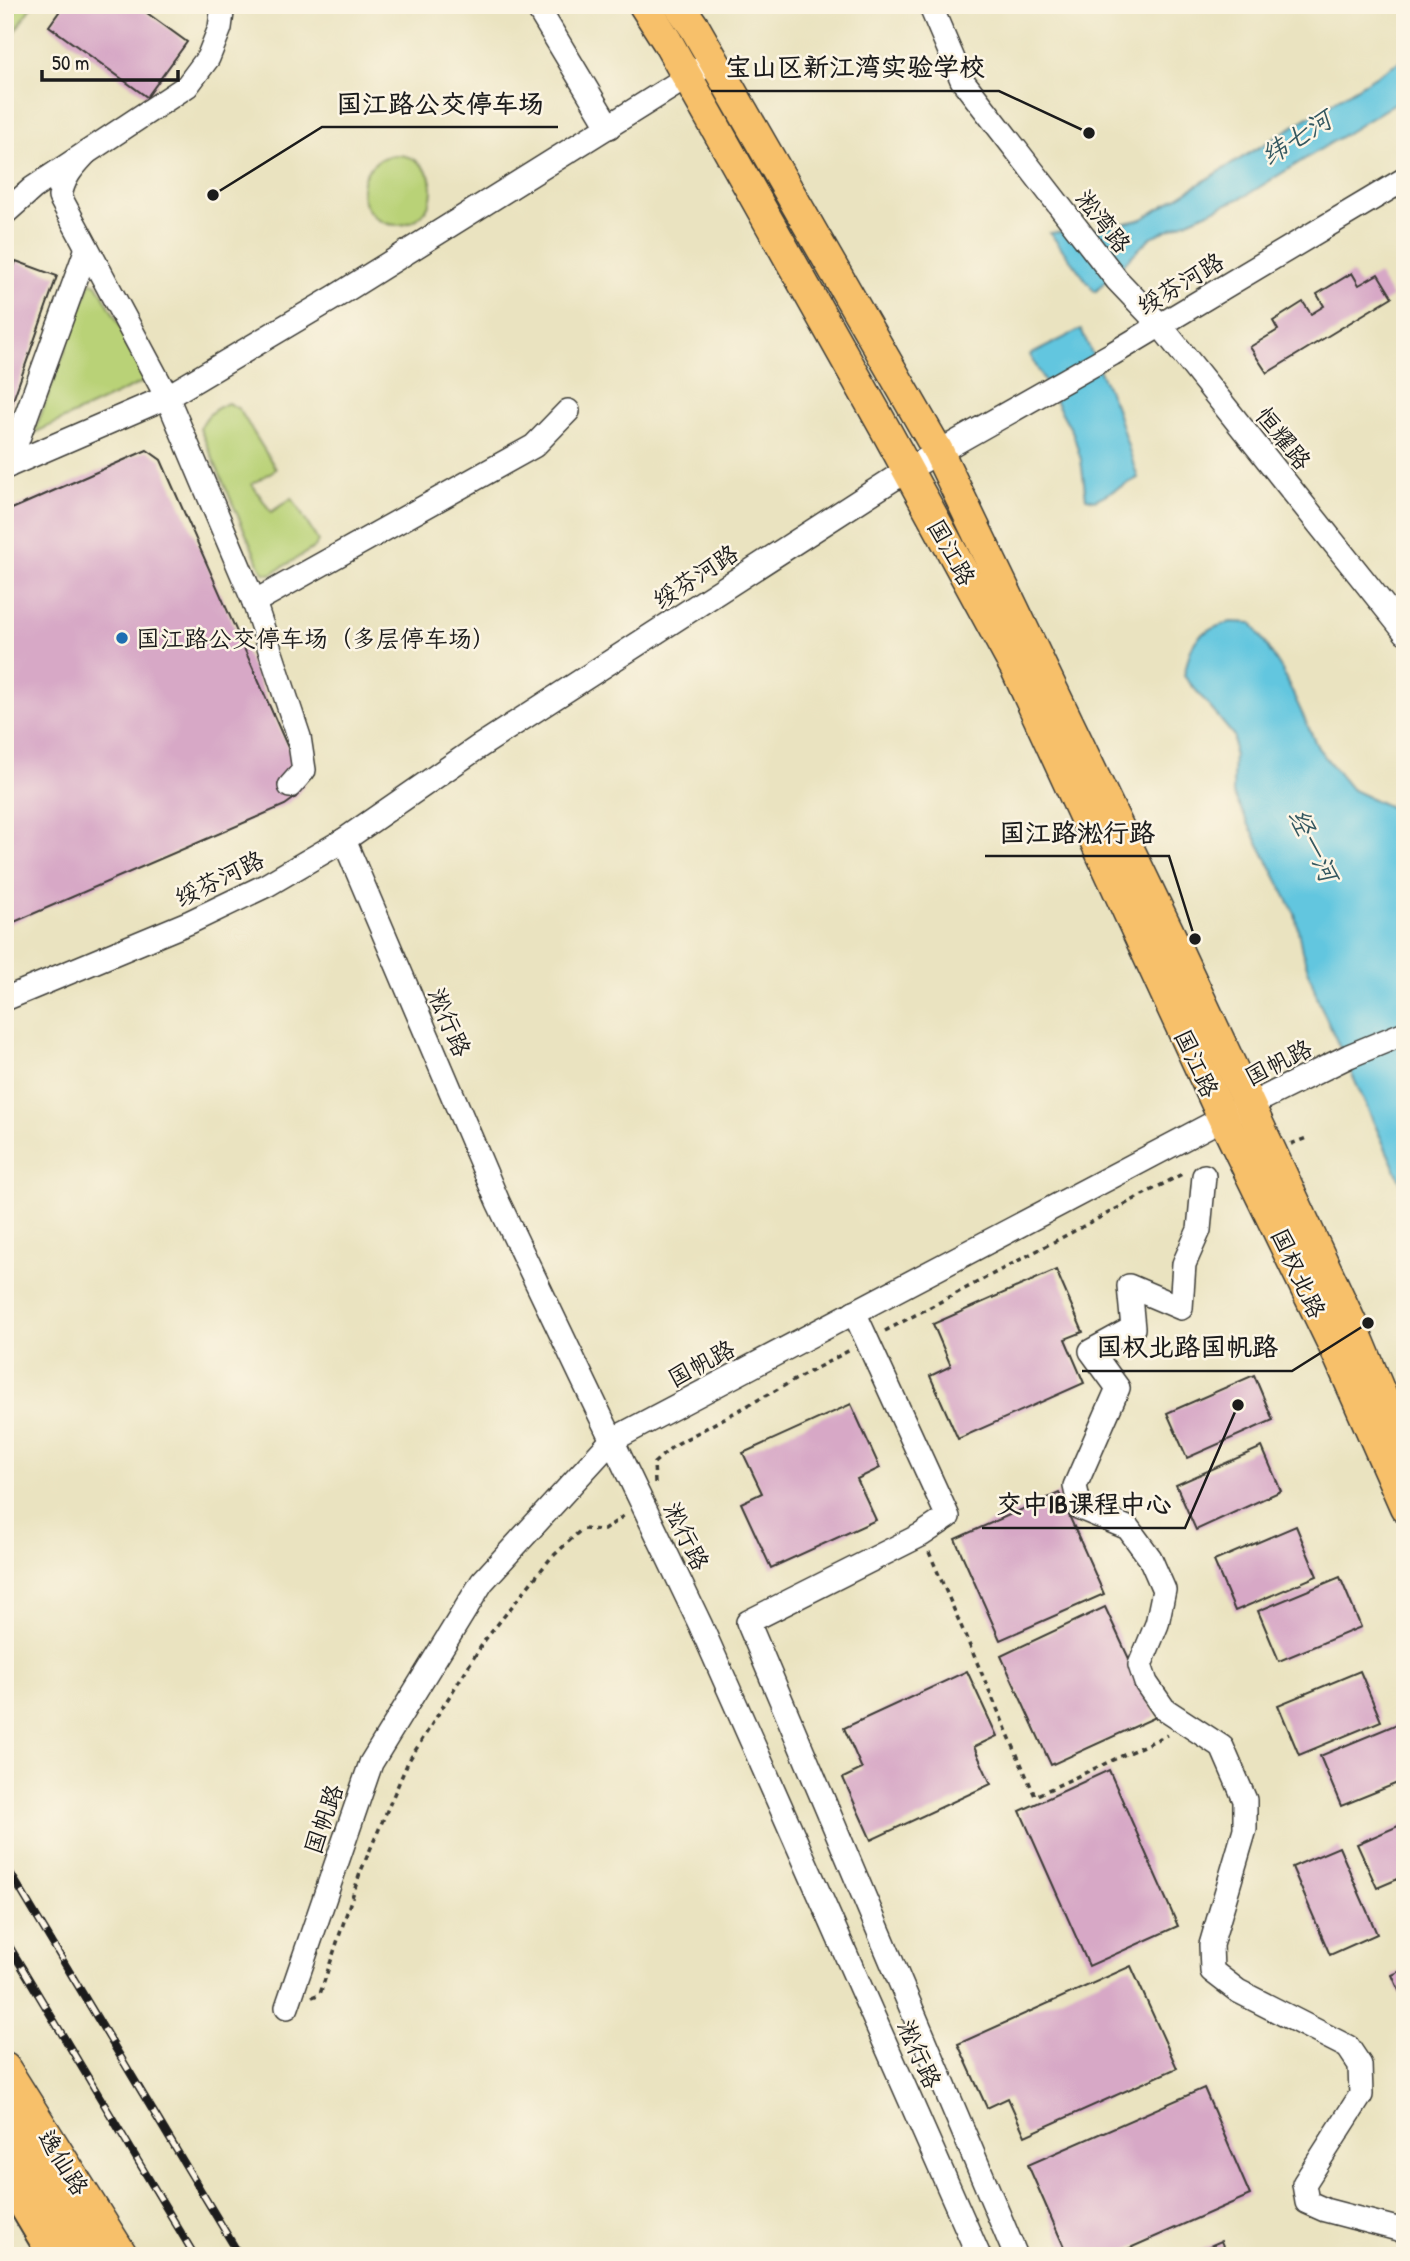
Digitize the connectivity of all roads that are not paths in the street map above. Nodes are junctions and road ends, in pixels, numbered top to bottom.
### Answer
1 (223, 5) edge
2 (536, 5) edge
3 (644, 5) edge
4 (930, 5) edge
5 (688, 8) edge
6 (713, 61) junction
7 (688, 78) junction
8 (609, 127) junction
9 (86, 153) junction
10 (1405, 179) edge
11 (5, 214) edge
12 (87, 248) junction
13 (1117, 280) joint
14 (859, 316) junction
15 (1160, 325) junction
16 (830, 333) junction
17 (167, 397) junction
18 (568, 411) dead end
19 (938, 452) junction
20 (7, 466) edge
21 (907, 470) junction
22 (254, 602) junction
23 (1405, 632) edge
24 (290, 786) dead end
25 (344, 841) junction
26 (5, 999) edge
27 (1405, 1033) edge
28 (1236, 1112) junction
29 (1204, 1176) road end
30 (854, 1312) junction
31 (612, 1440) junction
32 (1405, 1452) edge
33 (1405, 1507) edge
34 (287, 2007) road end
35 (5, 2068) edge
36 (5, 2122) edge
37 (5, 2170) edge
38 (5, 2196) edge
39 (1405, 2231) edge
40 (41, 2256) edge
41 (56, 2256) edge
42 (88, 2256) edge
43 (123, 2256) edge
44 (979, 2256) edge
45 (1016, 2256) edge

1 - 9 street
2 - 8 street
3 - 7 main road, 国江路
4 - 13 street, 淞湾路
5 - 6 main road, 国江路
6 - 7 street
6 - 14 main road, 国江路
7 - 8 street
7 - 16 main road, 国江路
8 - 17 street
9 - 11 street
9 - 12 street
10 - 15 street, 绥芬河路
12 - 17 street
12 - 20 street
13 - 15 street, 恒耀路
14 - 16 street
14 - 19 main road, 国江路
15 - 19 street, 绥芬河路
15 - 23 street, 恒耀路
16 - 21 main road, 国江路
17 - 20 street
17 - 22 street
18 - 22 street
19 - 21 street, 绥芬河路
19 - 28 main road, 国江路
21 - 25 street, 绥芬河路
21 - 28 main road, 国江路
22 - 24 street
25 - 26 street, 绥芬河路
25 - 31 street, 淞行路
27 - 28 street, 国帆路
28 - 30 street, 国帆路
28 - 32 main road, 国权北路
28 - 33 main road, 国权北路
29 - 39 street
30 - 31 street, 国帆路
30 - 45 street
31 - 34 street, 国帆路
31 - 44 street, 淞行路
35 - 43 main road, 逸仙路
36 - 42 highway
37 - 41 highway
38 - 40 main road

